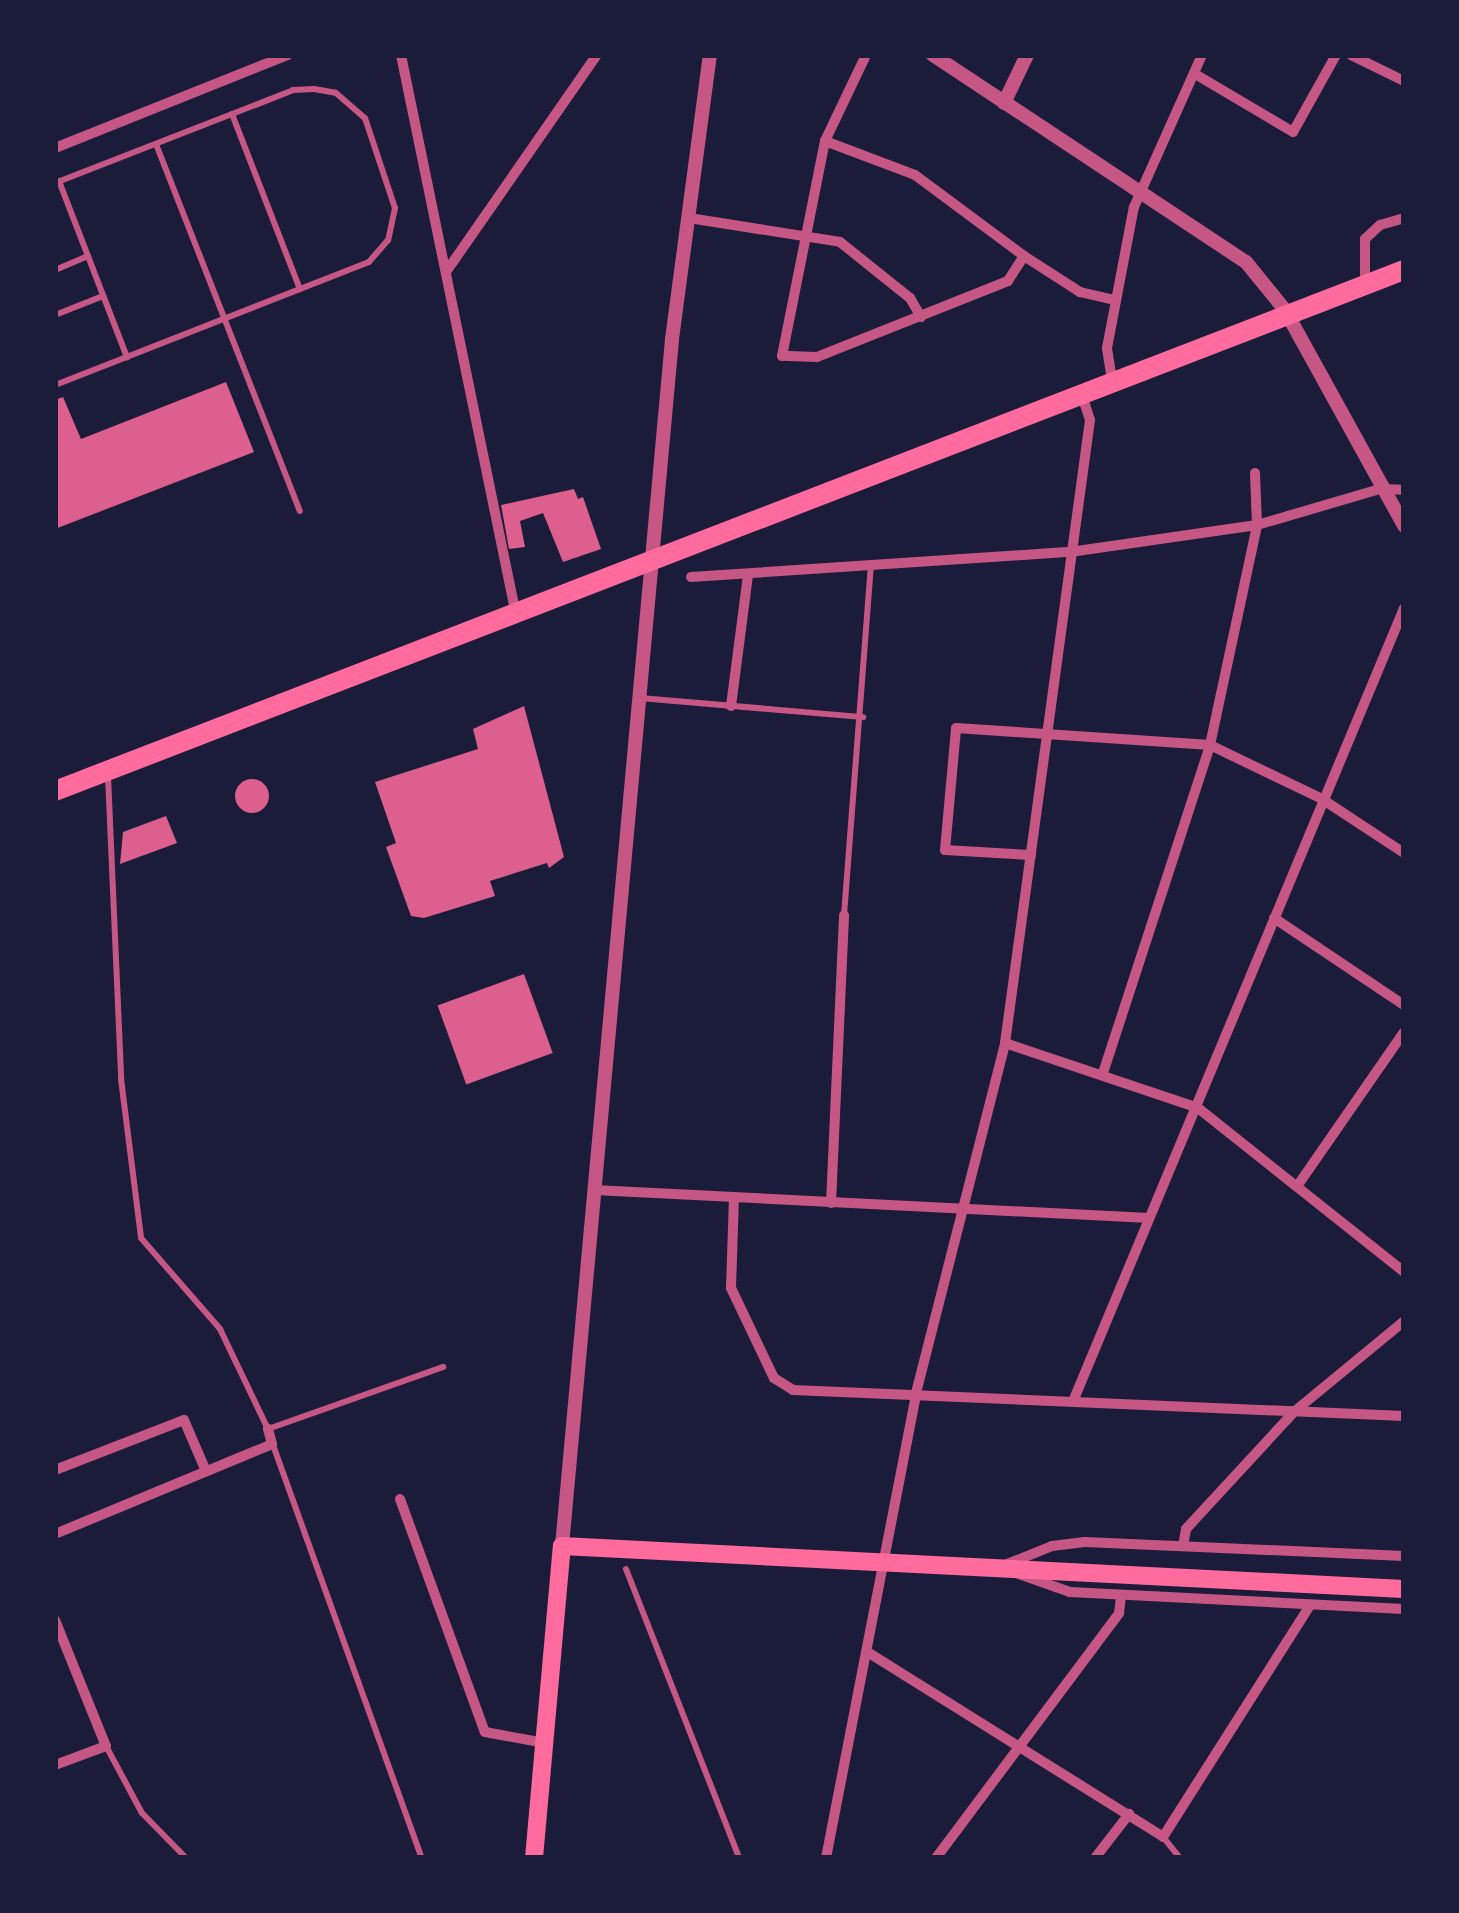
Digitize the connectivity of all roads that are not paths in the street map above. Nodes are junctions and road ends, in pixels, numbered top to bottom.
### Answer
1 (288, 55) edge
2 (401, 55) edge
3 (597, 55) edge
4 (710, 55) edge
5 (866, 55) edge
6 (932, 55) edge
7 (1028, 55) edge
8 (1202, 55) edge
9 (1336, 55) edge
10 (1351, 55) edge
11 (1195, 74) junction
12 (1404, 80) edge
13 (1004, 104) junction
14 (232, 114) junction
15 (825, 141) junction
16 (156, 144) junction
17 (55, 148) edge
18 (57, 182) edge
19 (1141, 192) junction
20 (689, 218) junction
21 (1404, 218) edge
22 (803, 236) junction
23 (88, 256) junction
24 (1024, 256) junction
25 (55, 270) edge
26 (446, 272) junction
27 (1402, 273) edge
28 (1365, 282) junction
29 (300, 289) junction
30 (103, 296) junction
31 (1116, 300) junction
32 (1285, 310) junction
33 (55, 315) edge
34 (920, 317) junction
35 (223, 320) junction
36 (127, 357) junction
37 (1112, 380) junction
38 (55, 385) edge
39 (1080, 392) junction
40 (1255, 474) dead end
41 (1380, 489) junction
42 (1404, 490) edge
43 (300, 511) dead end
44 (1257, 524) junction
45 (1404, 526) edge
46 (1070, 552) junction
47 (652, 560) junction
48 (871, 562) junction
49 (748, 575) junction
50 (691, 577) dead end
51 (1404, 608) edge
52 (515, 610) junction
53 (638, 698) junction
54 (731, 706) junction
55 (863, 718) junction
56 (1048, 734) junction
57 (1210, 746) junction
58 (108, 770) junction
59 (55, 792) edge
60 (1322, 800) junction
61 (1404, 853) edge
62 (1031, 855) junction
63 (844, 915) joint
64 (1274, 918) junction
65 (1404, 1006) edge
66 (1404, 1032) edge
67 (1005, 1043) junction
68 (1104, 1072) junction
69 (1198, 1108) junction
70 (1298, 1185) junction
71 (594, 1190) junction
72 (734, 1196) junction
73 (831, 1203) junction
74 (964, 1209) junction
75 (1149, 1218) junction
76 (1404, 1272) edge
77 (1404, 1321) edge
78 (443, 1367) dead end
79 (916, 1394) junction
80 (1074, 1399) junction
81 (1295, 1411) junction
82 (1404, 1416) edge
83 (268, 1429) junction
84 (272, 1444) junction
85 (55, 1470) edge
86 (206, 1471) junction
87 (400, 1498) dead end
88 (55, 1534) edge
89 (562, 1546) junction
90 (1182, 1546) junction
91 (1404, 1556) edge
92 (880, 1561) junction
93 (1000, 1567) junction
94 (626, 1569) dead end
95 (1404, 1589) edge
96 (1122, 1596) junction
97 (1310, 1605) junction
98 (1404, 1609) edge
99 (55, 1620) edge
100 (869, 1652) junction
101 (544, 1743) junction
102 (1023, 1744) junction
103 (106, 1746) junction
104 (55, 1765) edge
105 (1129, 1814) junction
106 (1163, 1837) junction
107 (186, 1858) edge
108 (422, 1858) edge
109 (534, 1858) edge
110 (739, 1858) edge
111 (826, 1858) edge
112 (936, 1858) edge
113 (1095, 1858) edge
114 (1180, 1858) edge

1 - 17 street
2 - 26 street
3 - 26 street
4 - 20 street
5 - 15 street
6 - 13 street
7 - 13 street
8 - 11 street
9 - 11 street
10 - 12 street
11 - 19 street
13 - 19 street
14 - 16 lane
14 - 29 lane
14 - 29 lane
15 - 22 street
15 - 24 street
16 - 18 lane
16 - 35 lane
18 - 23 lane
19 - 31 street
19 - 32 street
20 - 22 street
20 - 47 street
21 - 28 street
22 - 34 street
22 - 34 street
23 - 25 lane
23 - 30 lane
24 - 31 street
24 - 34 street
26 - 52 street
27 - 28 highway
28 - 32 highway
29 - 35 lane
30 - 33 lane
30 - 36 lane
31 - 37 street
32 - 37 highway
32 - 41 street
35 - 36 lane
35 - 43 lane
36 - 38 lane
37 - 39 highway
39 - 46 street
39 - 47 highway
40 - 44 street
41 - 42 street
41 - 44 street
41 - 45 street
44 - 46 street
44 - 57 street
46 - 48 street
46 - 56 street
47 - 52 highway
47 - 53 street
48 - 49 street
48 - 55 lane
49 - 50 street
49 - 54 street
51 - 60 street
52 - 58 highway
53 - 54 lane
53 - 71 street
54 - 55 lane
55 - 63 lane
56 - 57 street
56 - 62 street
56 - 62 street
57 - 60 street
57 - 68 street
58 - 59 highway
58 - 83 lane
60 - 61 street
60 - 64 street
62 - 67 street
63 - 73 street
64 - 65 street
64 - 69 street
66 - 70 street
67 - 68 street
67 - 74 street
68 - 69 street
69 - 70 street
69 - 75 street
70 - 76 street
71 - 72 street
71 - 89 street
72 - 73 street
72 - 79 street
73 - 74 street
74 - 75 street
74 - 79 street
75 - 80 street
77 - 81 street
78 - 83 lane
79 - 80 street
79 - 92 street
80 - 81 street
81 - 82 street
81 - 90 street
83 - 84 street
84 - 86 street
84 - 108 lane
85 - 86 street
86 - 88 street
87 - 101 street
89 - 92 main road
89 - 101 main road
90 - 91 street
90 - 93 street
92 - 93 main road
92 - 100 street
93 - 95 main road
93 - 96 street
94 - 110 lane
96 - 97 street
96 - 102 street
97 - 98 street
97 - 106 street
99 - 103 street
100 - 102 street
100 - 111 street
101 - 109 main road
102 - 105 street
102 - 112 street
103 - 104 street
103 - 107 lane
105 - 106 street
105 - 113 street
106 - 114 lane

